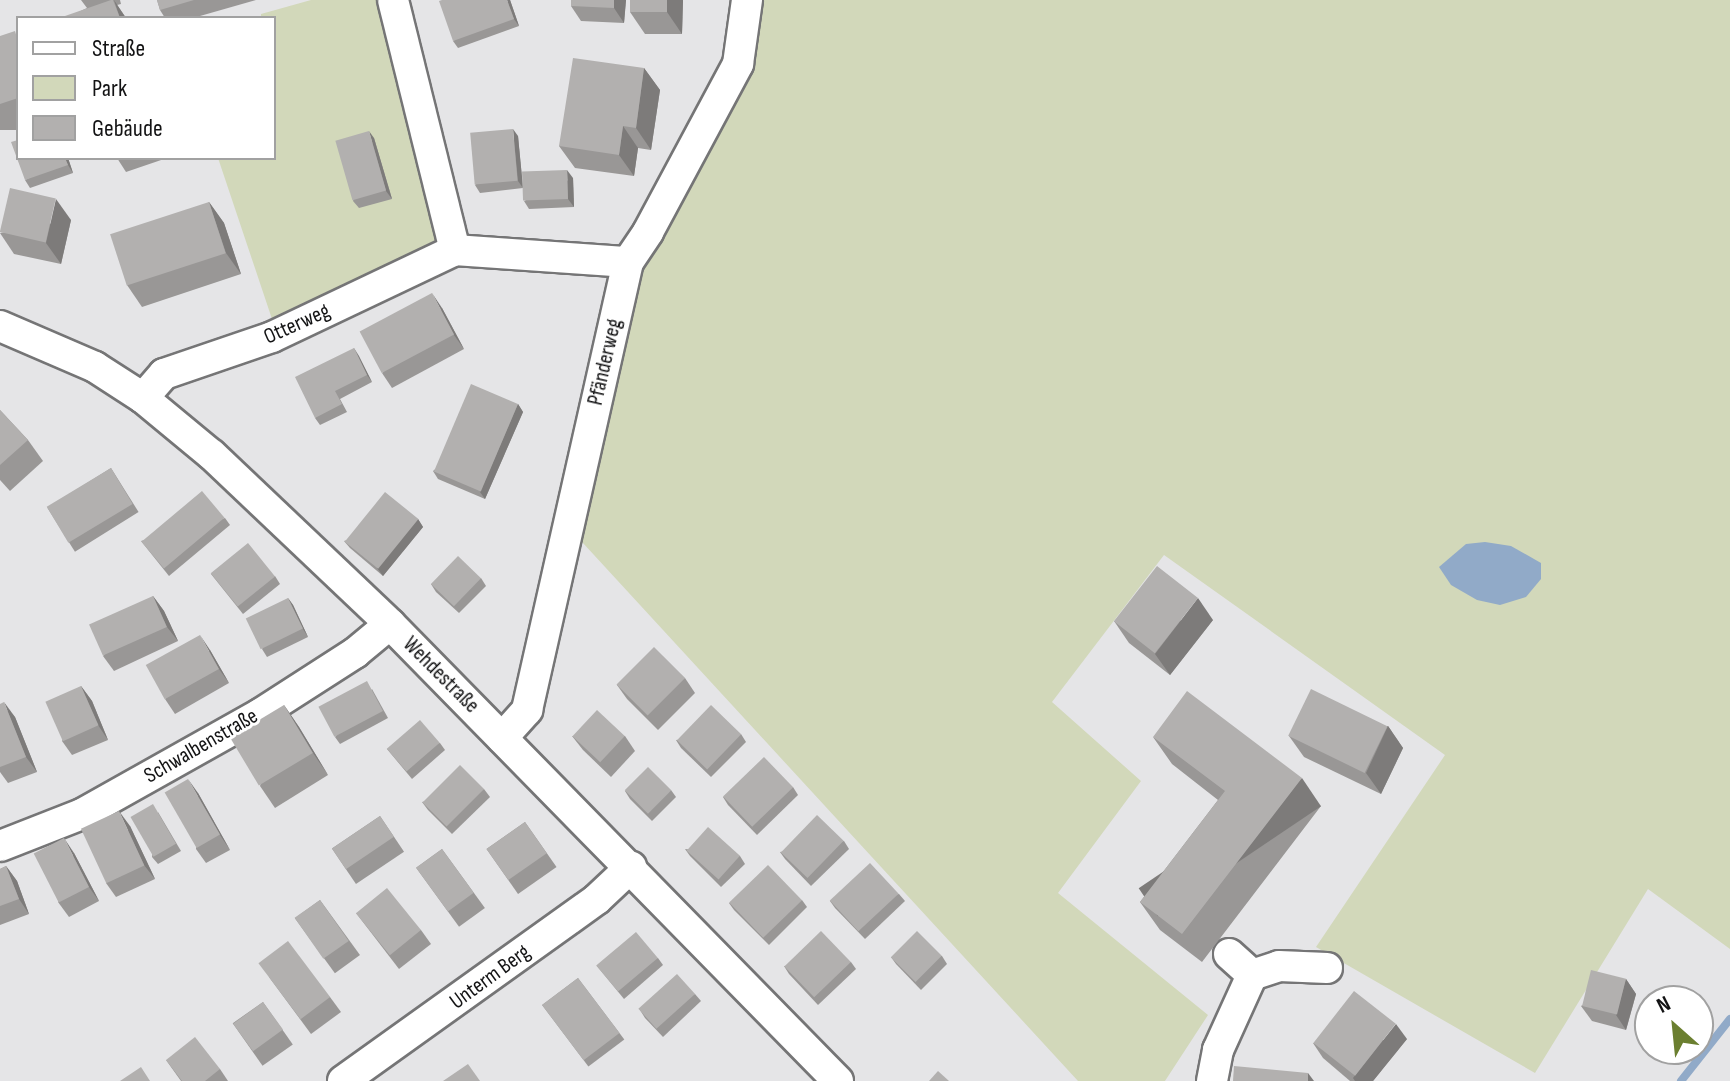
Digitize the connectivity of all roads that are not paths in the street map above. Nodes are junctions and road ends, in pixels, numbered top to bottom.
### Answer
1 (393, 0) edge
2 (747, 0) edge
3 (455, 250) junction
4 (628, 262) junction
5 (0, 326) edge
6 (143, 398) junction
7 (390, 624) junction
8 (502, 738) junction
9 (0, 846) edge
10 (631, 867) junction
11 (1229, 954) dead end
12 (1327, 968) dead end
13 (1252, 975) junction
14 (343, 1081) edge
15 (838, 1081) edge
16 (1212, 1081) edge

1 - 3 street
2 - 4 street, Pfänderweg
3 - 4 street, Otterweg
3 - 6 street, Otterweg
4 - 8 street, Pfänderweg
5 - 6 street, Wehdestraße
6 - 7 street, Wehdestraße
7 - 8 street, Wehdestraße
7 - 9 street, Schwalbenstraße
8 - 10 street, Wehdestraße
10 - 14 street, Unterm Berg
10 - 15 street, Wehdestraße
11 - 13 street
12 - 13 street
13 - 16 street

